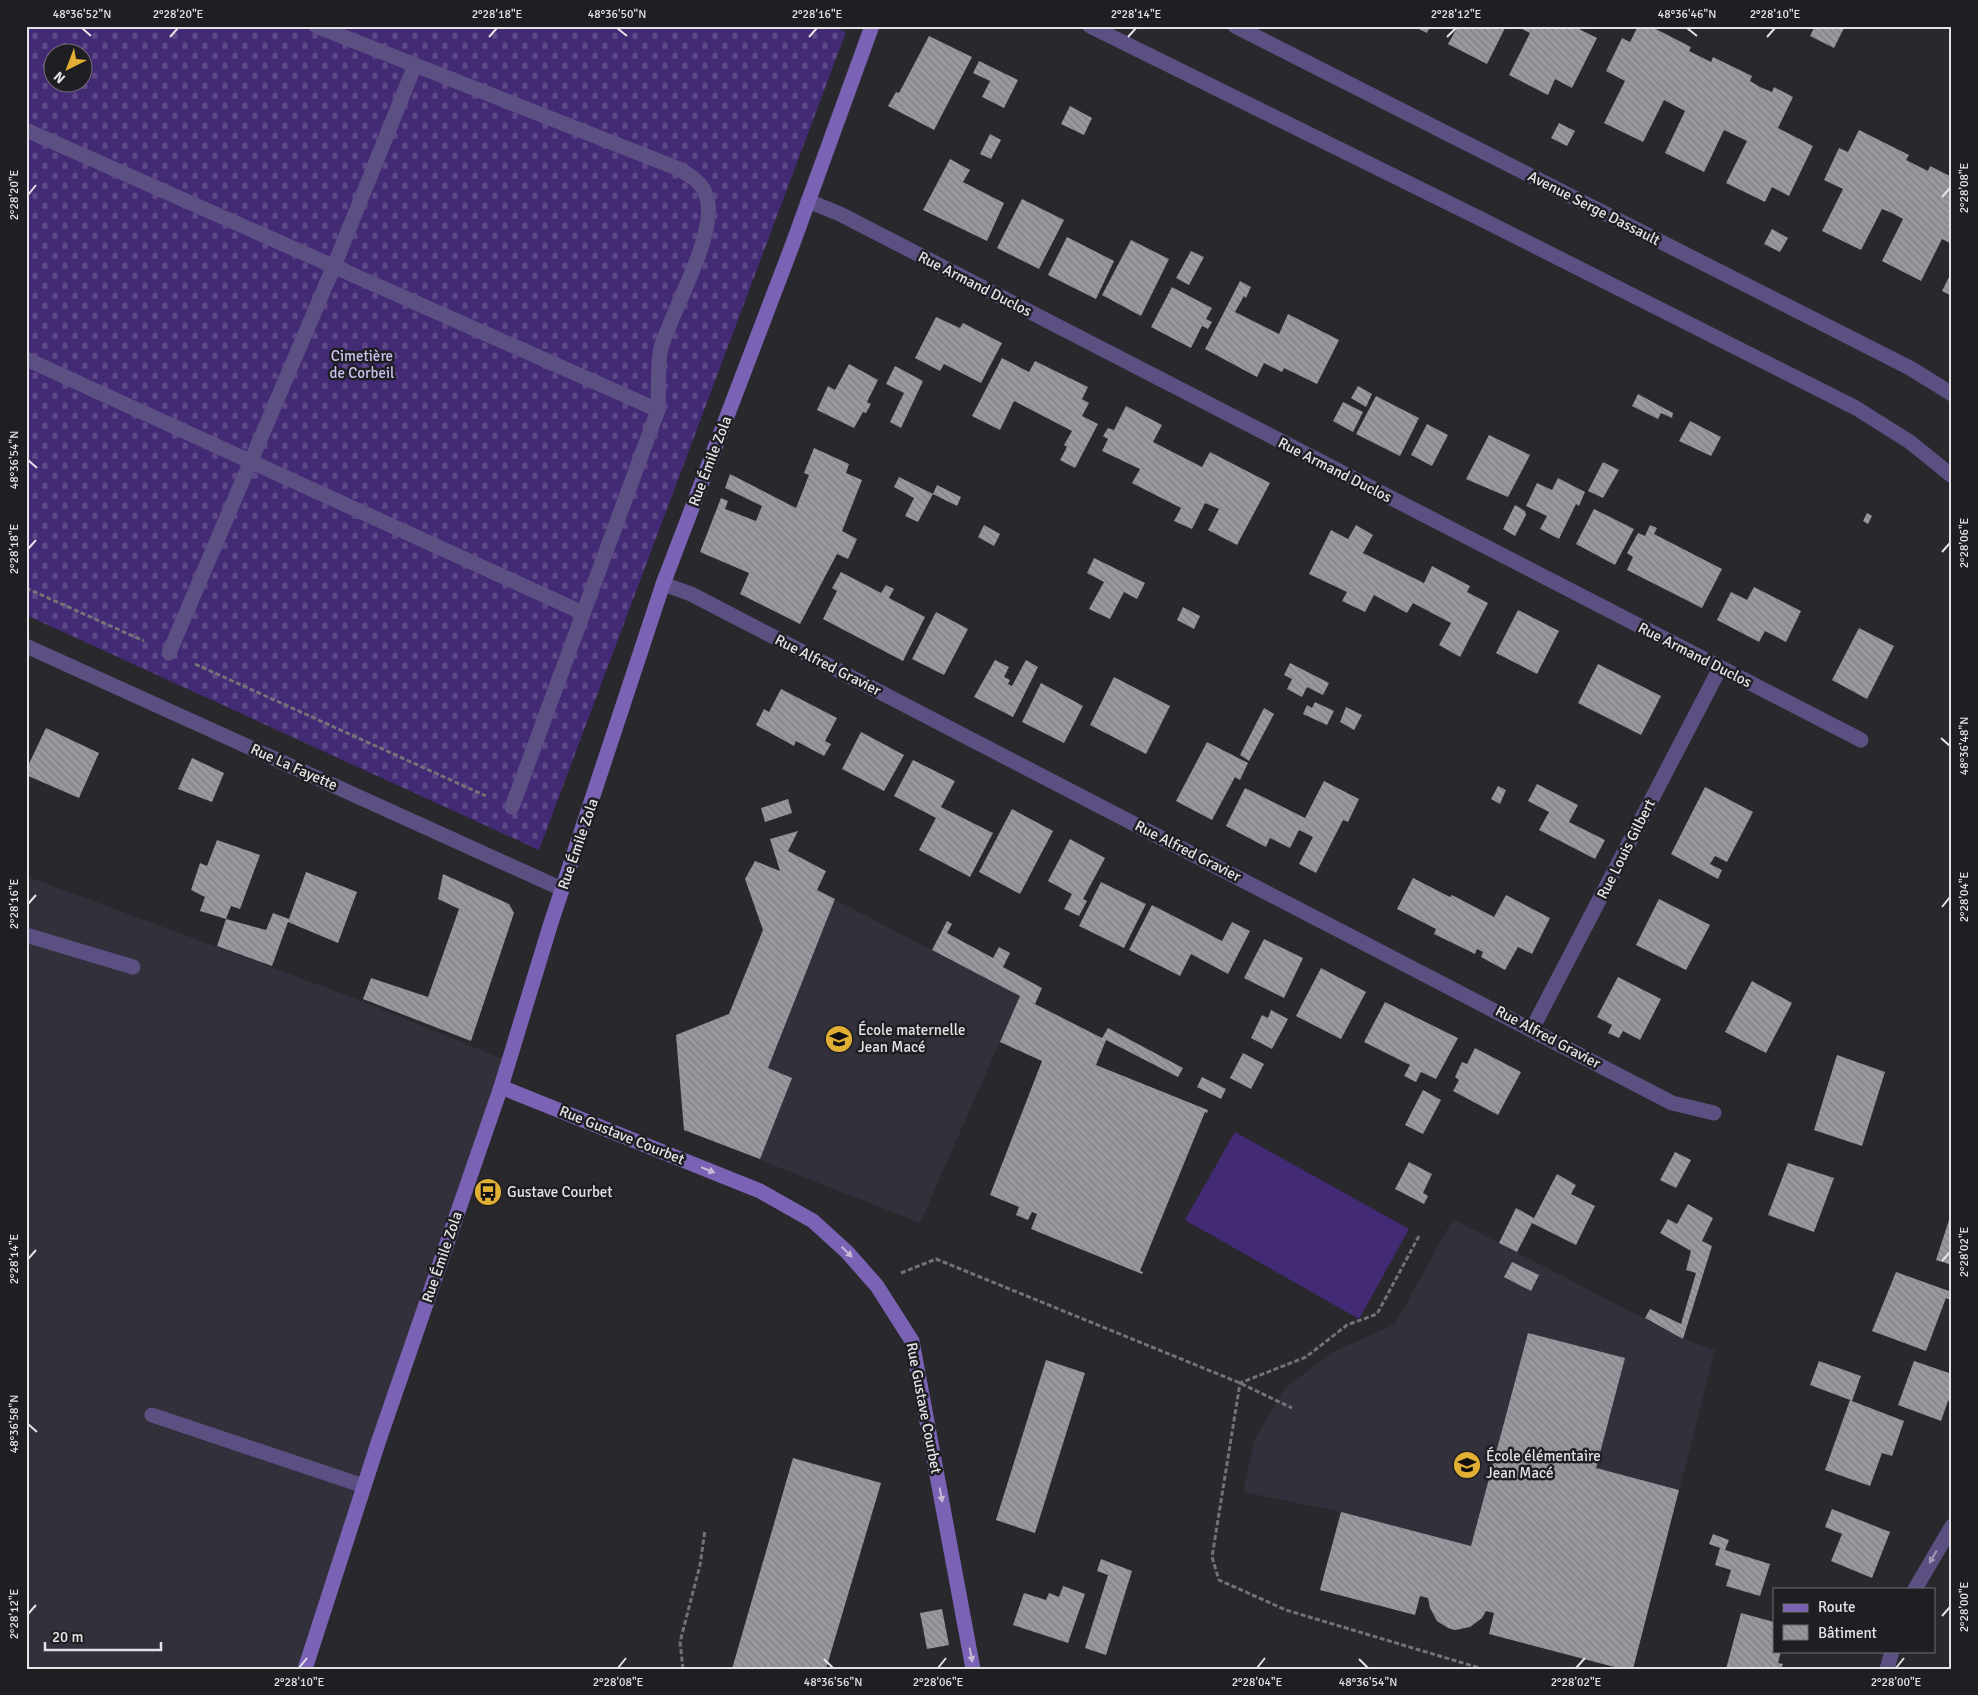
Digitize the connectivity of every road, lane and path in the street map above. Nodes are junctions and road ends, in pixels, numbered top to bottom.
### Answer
1 (316, 26) edge
2 (872, 26) edge
3 (1090, 26) edge
4 (1234, 26) edge
5 (416, 65) junction
6 (26, 130) edge
7 (808, 201) junction
8 (334, 266) junction
9 (26, 359) edge
10 (1952, 394) edge
11 (658, 410) junction
12 (250, 461) junction
13 (1952, 476) edge
14 (663, 584) junction
15 (26, 588) edge
16 (583, 613) junction
17 (26, 646) edge
18 (169, 653) junction
19 (1720, 668) junction
20 (1861, 740) dead end
21 (512, 808) joint
22 (562, 889) junction
23 (26, 935) edge
24 (134, 967) dead end
25 (1532, 1029) junction
26 (500, 1087) junction
27 (1714, 1113) dead end
28 (1419, 1236) dead end
29 (877, 1286) junction
30 (1240, 1383) junction
31 (1292, 1408) dead end
32 (152, 1415) dead end
33 (364, 1486) junction
34 (1952, 1526) edge
35 (705, 1530) dead end
36 (1916, 1588) edge
37 (1892, 1652) edge
38 (305, 1669) edge
39 (683, 1669) edge
40 (974, 1669) edge
41 (1483, 1669) edge
42 (1887, 1669) edge

1 - 5 street
2 - 7 street, Rue Émile Zola
3 - 13 street
4 - 10 street, Avenue Serge Dassault
5 - 8 street
5 - 11 street
6 - 8 street
7 - 14 street, Rue Émile Zola
7 - 19 street, Rue Armand Duclos
8 - 11 street
8 - 12 street
9 - 12 street
11 - 16 street
12 - 16 street
12 - 18 street
14 - 22 street, Rue Émile Zola
14 - 25 street, Rue Alfred Gravier
15 - 18 path
16 - 21 street
17 - 22 street, Rue La Fayette
18 - 21 path
19 - 20 street, Rue Armand Duclos
19 - 25 street, Rue Louis Gilbert
22 - 26 street, Rue Émile Zola
23 - 24 street
25 - 27 street, Rue Alfred Gravier
26 -> 29 street, Rue Gustave Courbet
26 - 33 street, Rue Émile Zola
28 - 30 path
29 - 30 path
29 -> 40 street, Rue Gustave Courbet
30 - 31 path
30 - 41 path
32 - 33 street
33 - 38 street, Rue Émile Zola
34 -> 36 street
35 - 39 path
37 - 42 street

